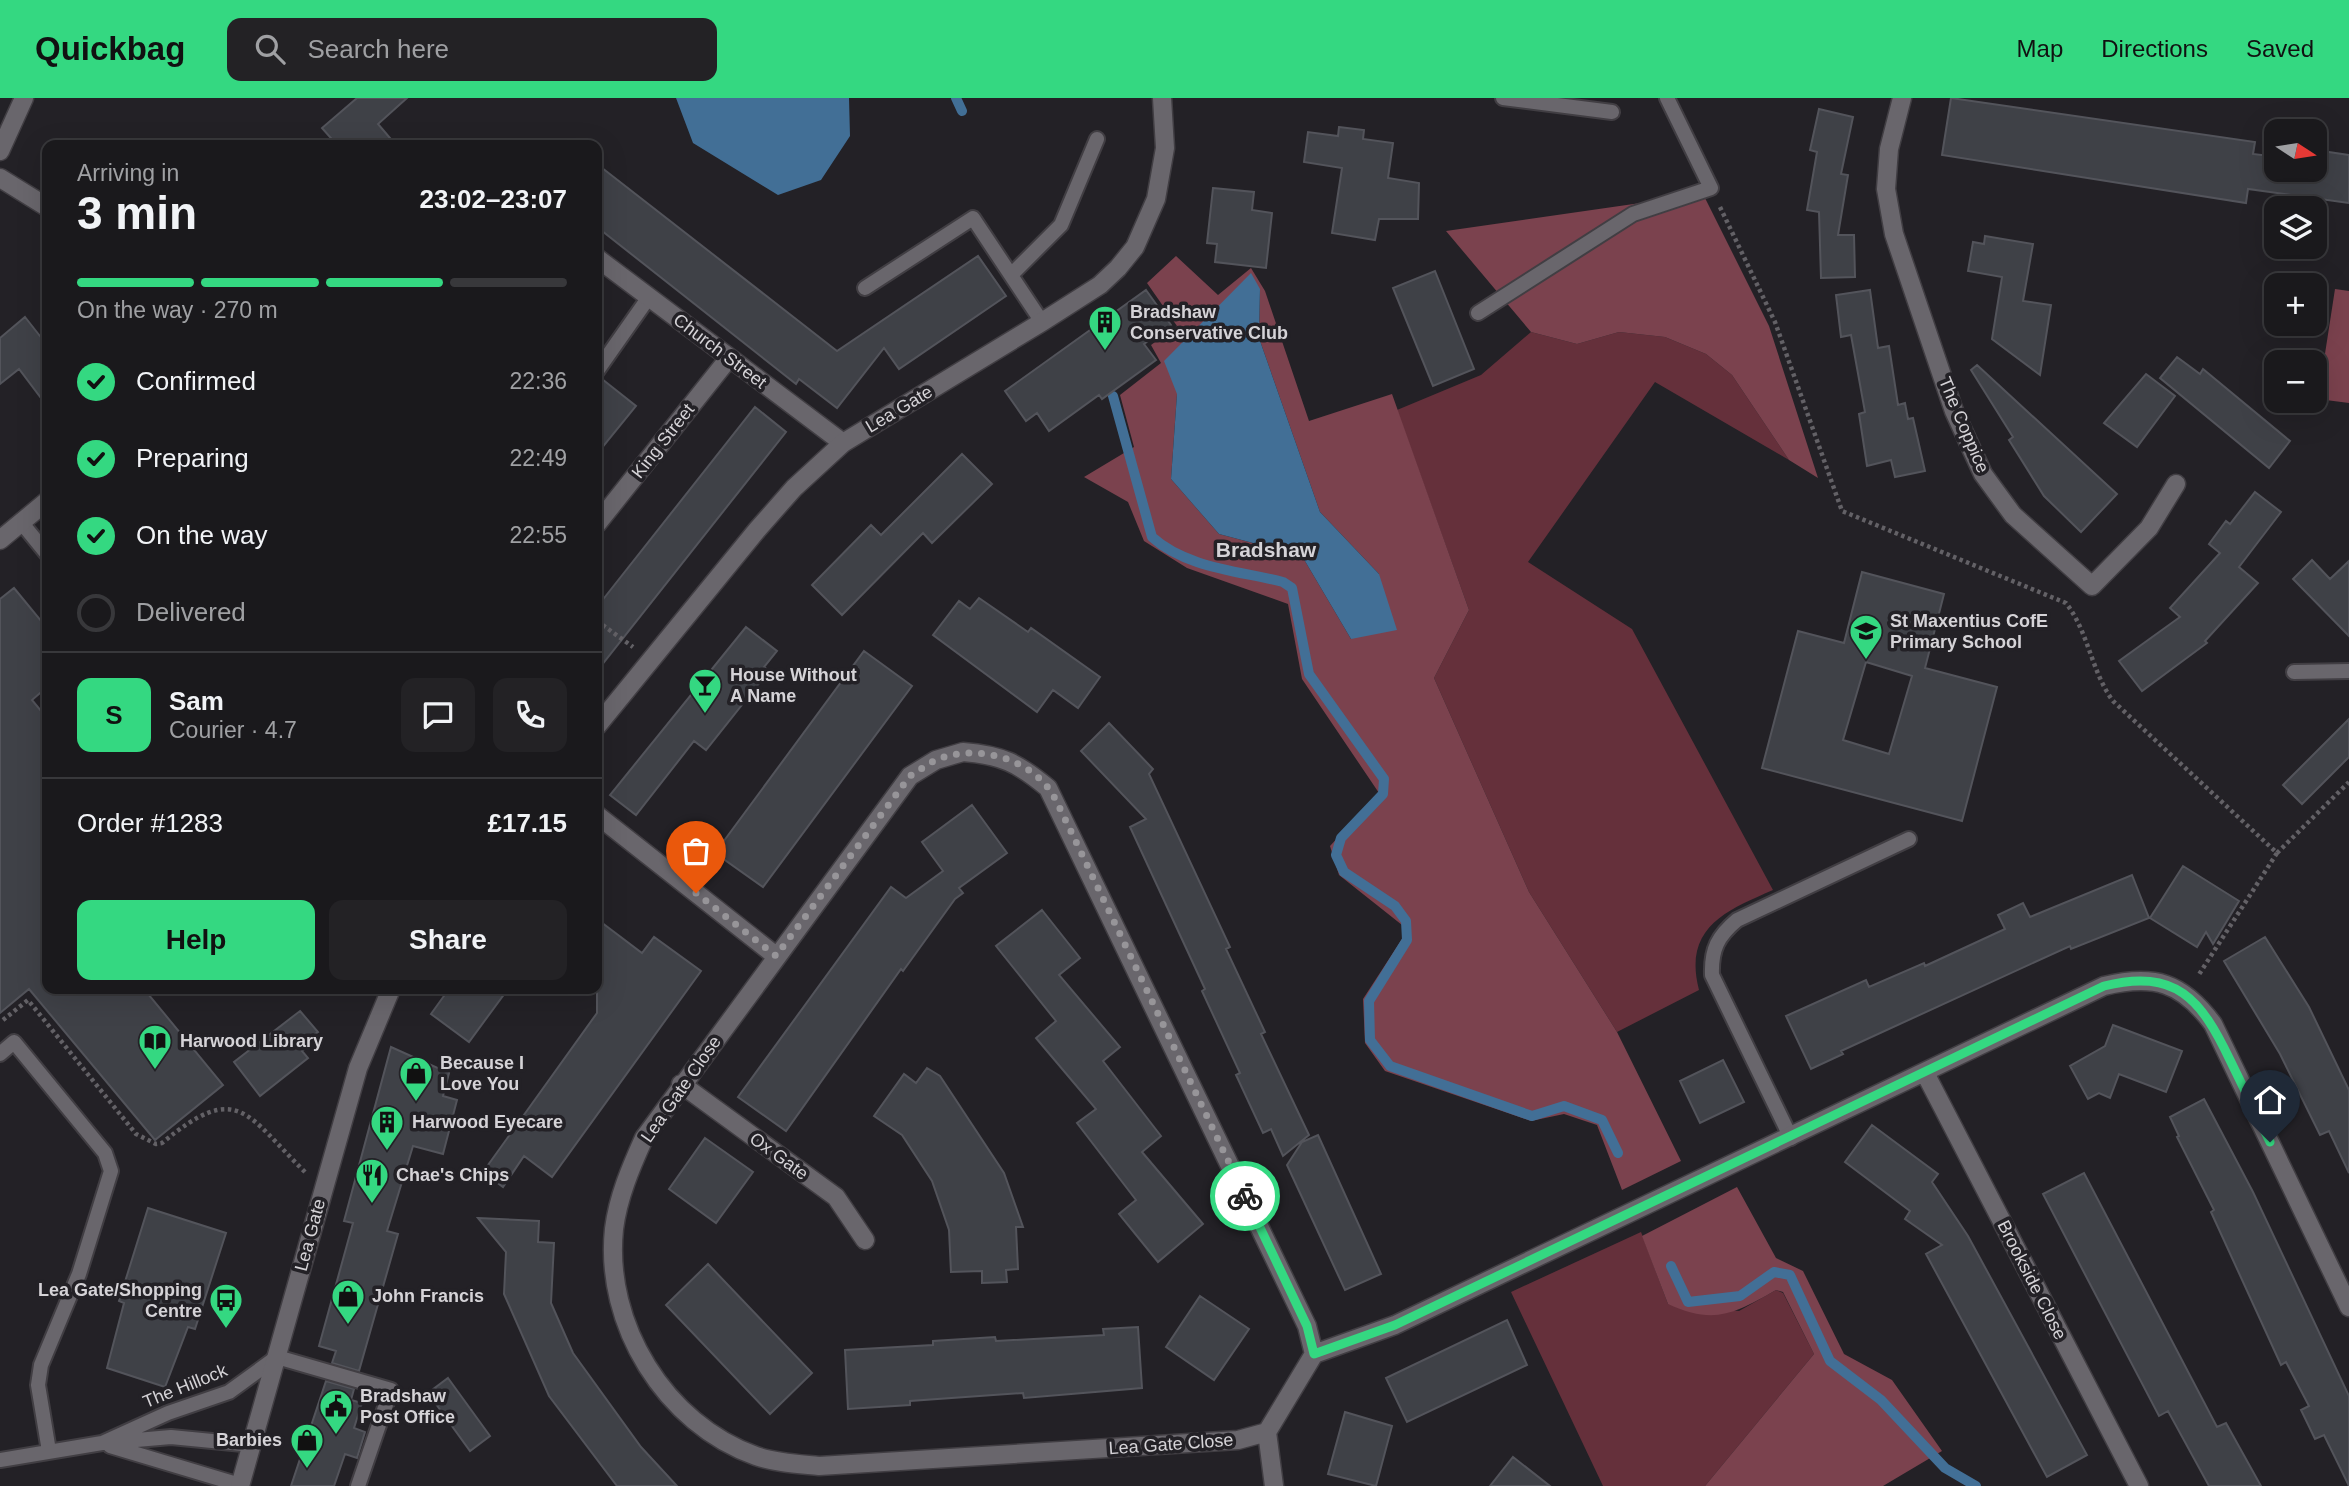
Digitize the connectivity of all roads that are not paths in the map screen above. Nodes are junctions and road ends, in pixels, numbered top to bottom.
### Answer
1 (24, 98) edge
2 (1162, 98) edge
3 (1503, 98) edge
4 (1667, 98) edge
5 (1902, 98) edge
6 (1612, 112) dead end
7 (1097, 139) dead end
8 (0, 152) edge
9 (0, 178) edge
10 (42, 204) edge
11 (602, 262) edge
12 (1011, 275) junction
13 (864, 288) dead end
14 (649, 298) junction
15 (1478, 313) dead end
16 (1042, 322) junction
17 (729, 358) junction
18 (602, 364) edge
19 (843, 443) junction
20 (2176, 484) dead end
21 (42, 505) edge
22 (602, 518) edge
23 (21, 522) junction
24 (0, 540) edge
25 (42, 548) edge
26 (2349, 671) edge
27 (2294, 672) dead end
28 (602, 720) edge
29 (602, 819) edge
30 (1909, 839) dead end
31 (776, 956) junction
32 (389, 994) edge
33 (0, 1054) edge
34 (1925, 1073) junction
35 (681, 1084) junction
36 (1791, 1138) junction
37 (865, 1240) dead end
38 (2349, 1307) edge
39 (1314, 1354) junction
40 (277, 1357) junction
41 (1267, 1432) junction
42 (102, 1443) junction
43 (253, 1445) junction
44 (48, 1451) junction
45 (0, 1460) edge
46 (240, 1486) edge
47 (358, 1486) edge
48 (1275, 1486) edge
49 (2139, 1486) edge

1 - 8 street
2 - 16 street, Lea Gate
3 - 6 lane
4 - 15 lane
5 - 20 street, The Coppice
7 - 12 lane
9 - 10 street
11 - 14 street, Church Street
12 - 13 lane
12 - 16 lane
14 - 17 street, Church Street
14 - 18 lane
16 - 19 street, Lea Gate
17 - 19 street, Church Street
17 - 22 street, King Street
19 - 28 street, Lea Gate
21 - 23 street
23 - 24 street
23 - 25 lane
26 - 27 lane
29 - 31 street
30 - 36 lane
31 - 35 street, Lea Gate Close
31 - 39 street, Lea Gate Close
32 - 40 street, Lea Gate
33 - 44 lane
34 - 36 street
34 - 38 street
34 - 49 street, Brookside Close
35 - 37 street, Ox Gate
35 - 41 street, Lea Gate Close
36 - 39 street
39 - 41 street
40 - 42 lane, The Hillock
40 - 43 street, Lea Gate
40 - 47 lane
41 - 48 street
42 - 43 lane, The Hillock
42 - 44 lane, The Hillock
42 - 46 lane, The Hillock
43 - 46 street, Lea Gate
44 - 45 lane, The Hillock

